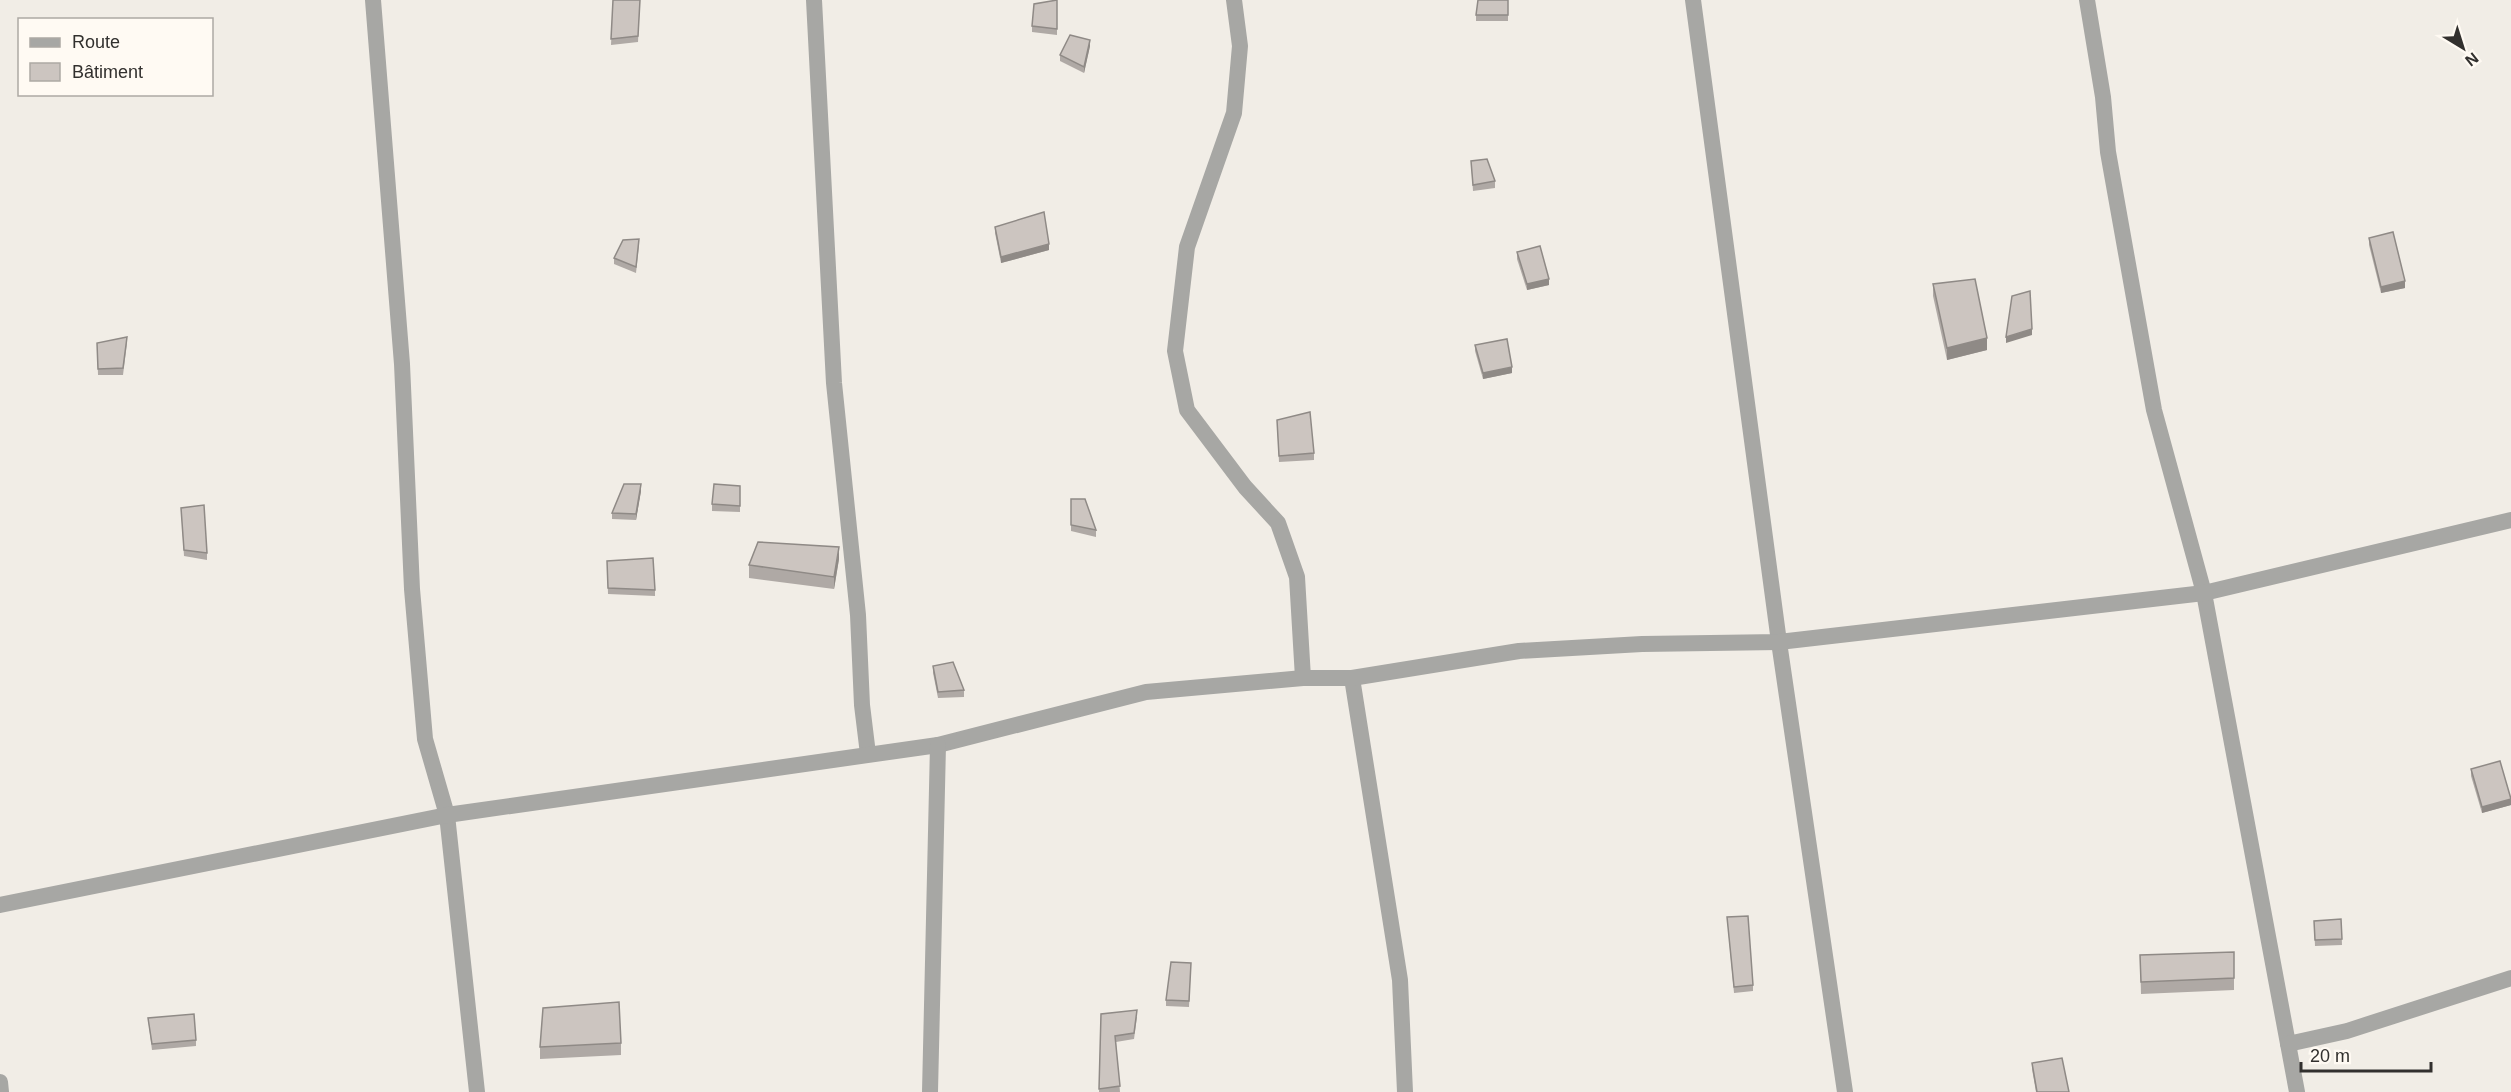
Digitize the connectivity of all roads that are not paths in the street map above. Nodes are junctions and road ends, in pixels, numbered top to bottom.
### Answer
1 (373, 0) edge
2 (814, 0) edge
3 (1234, 0) edge
4 (1693, 0) edge
5 (2087, 0) edge
6 (2511, 520) edge
7 (2204, 593) junction
8 (1779, 642) junction
9 (1303, 678) junction
10 (1352, 678) junction
11 (938, 745) junction
12 (868, 754) junction
13 (447, 815) junction
14 (0, 905) edge
15 (2511, 978) edge
16 (2288, 1044) junction
17 (0, 1082) edge
18 (1, 1092) edge
19 (477, 1092) edge
20 (930, 1092) edge
21 (1405, 1092) edge
22 (1845, 1092) edge
23 (2297, 1092) edge

1 - 13 street
2 - 12 street
3 - 9 street
4 - 8 street
5 - 7 street
6 - 7 street
7 - 8 street
7 - 16 street
8 - 10 street
8 - 22 street
9 - 10 street
9 - 11 street
10 - 21 street
11 - 12 street
11 - 20 street
12 - 13 street
13 - 14 street
13 - 19 street
15 - 16 street
16 - 23 street
17 - 18 street

